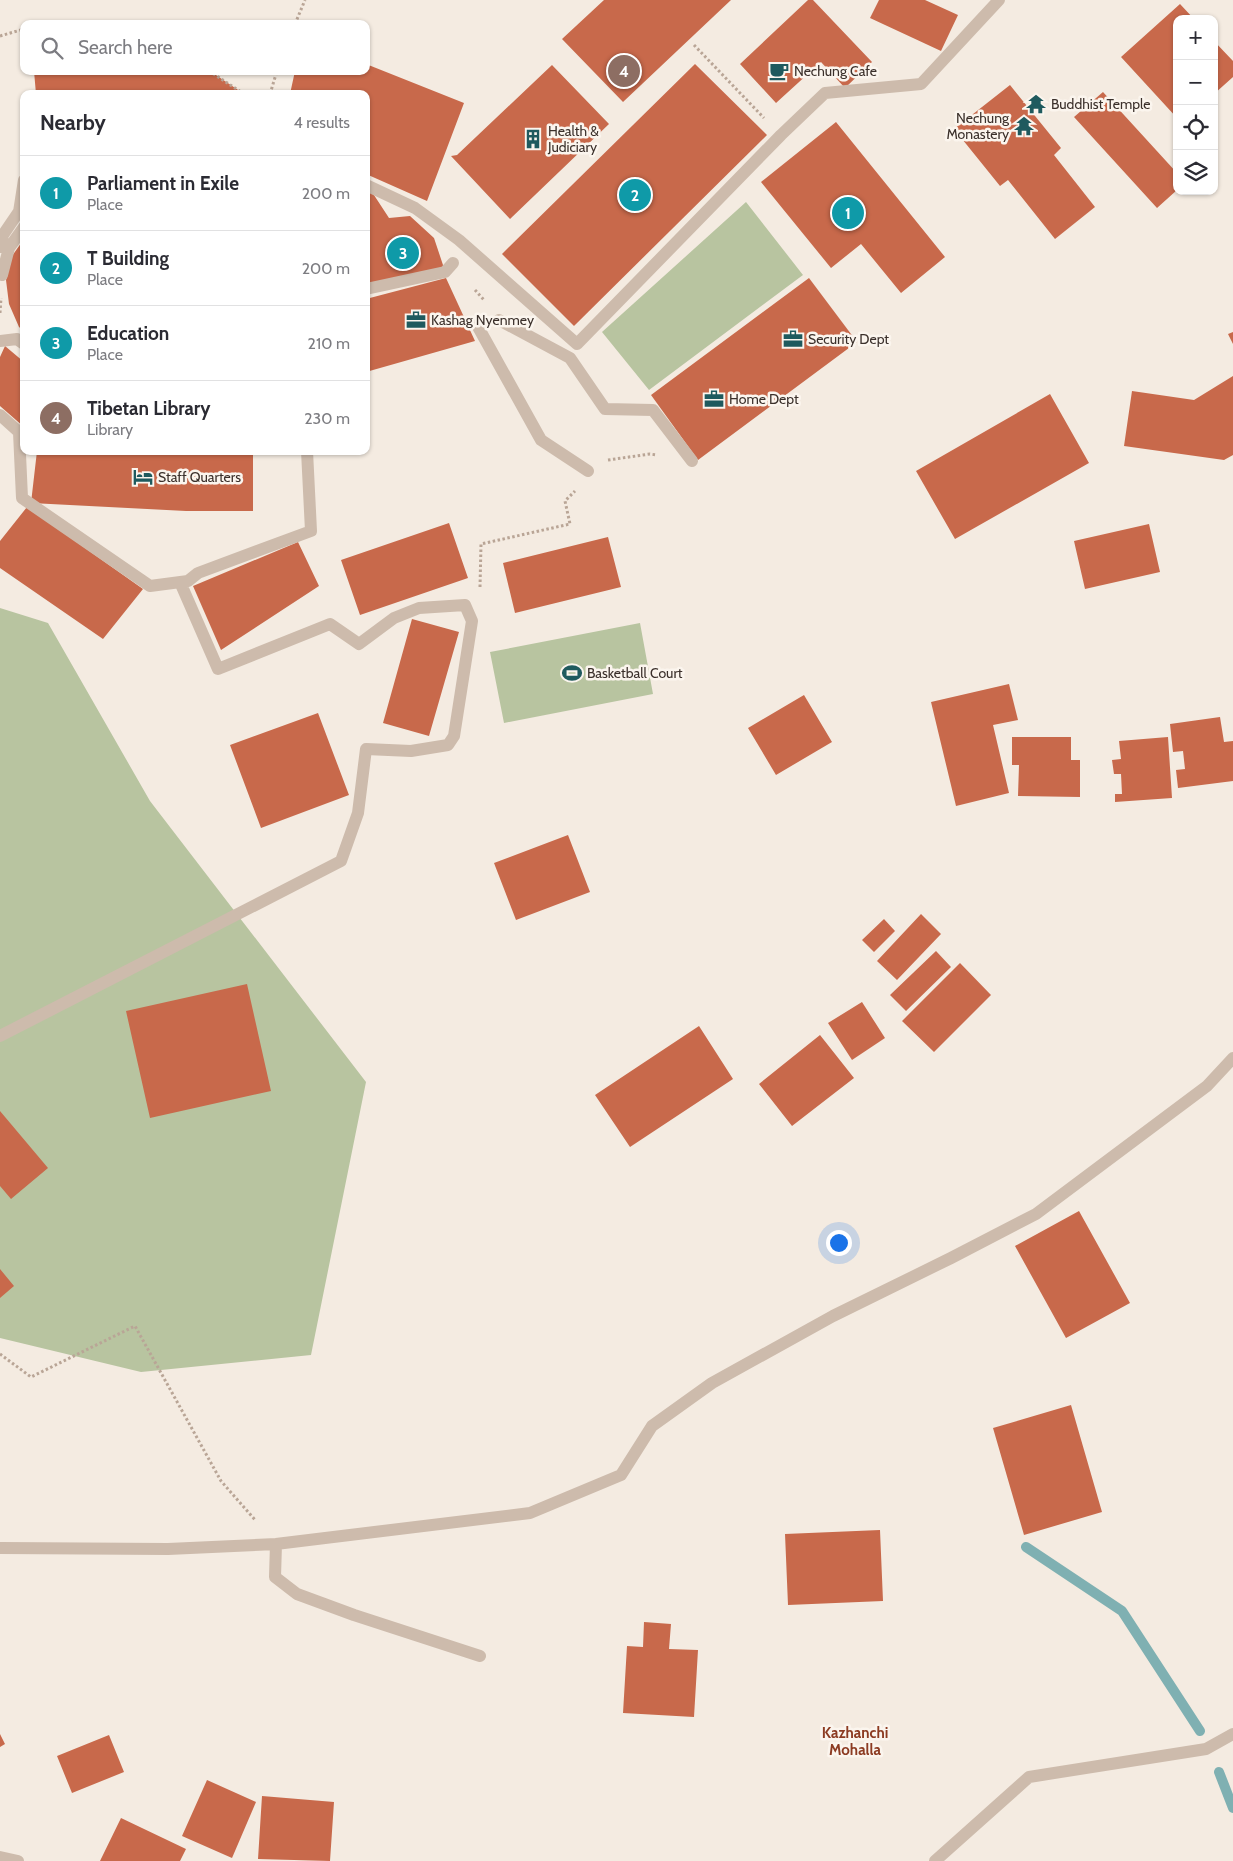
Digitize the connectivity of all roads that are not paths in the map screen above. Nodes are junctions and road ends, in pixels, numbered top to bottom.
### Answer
1 (999, 0) edge
2 (370, 187) edge
3 (20, 209) edge
4 (20, 233) edge
5 (0, 247) edge
6 (453, 263) dead end
7 (2, 275) dead end
8 (370, 289) edge
9 (499, 320) dead end
10 (477, 326) dead end
11 (0, 341) edge
12 (20, 342) edge
13 (0, 415) edge
14 (20, 433) edge
15 (22, 455) edge
16 (307, 455) edge
17 (692, 461) road end
18 (588, 471) road end
19 (180, 582) junction
20 (0, 1036) edge
21 (1233, 1058) edge
22 (276, 1544) junction
23 (0, 1548) edge
24 (480, 1656) dead end
25 (1233, 1734) edge
26 (0, 1858) edge
27 (18, 1861) edge
28 (935, 1861) edge

1 - 2 street
3 - 5 street
4 - 7 street
6 - 8 street
9 - 17 street
10 - 18 street
11 - 12 street
13 - 14 street
15 - 19 street
16 - 19 street
19 - 20 street
21 - 22 street
22 - 23 street
22 - 24 street
25 - 28 street
26 - 27 street

